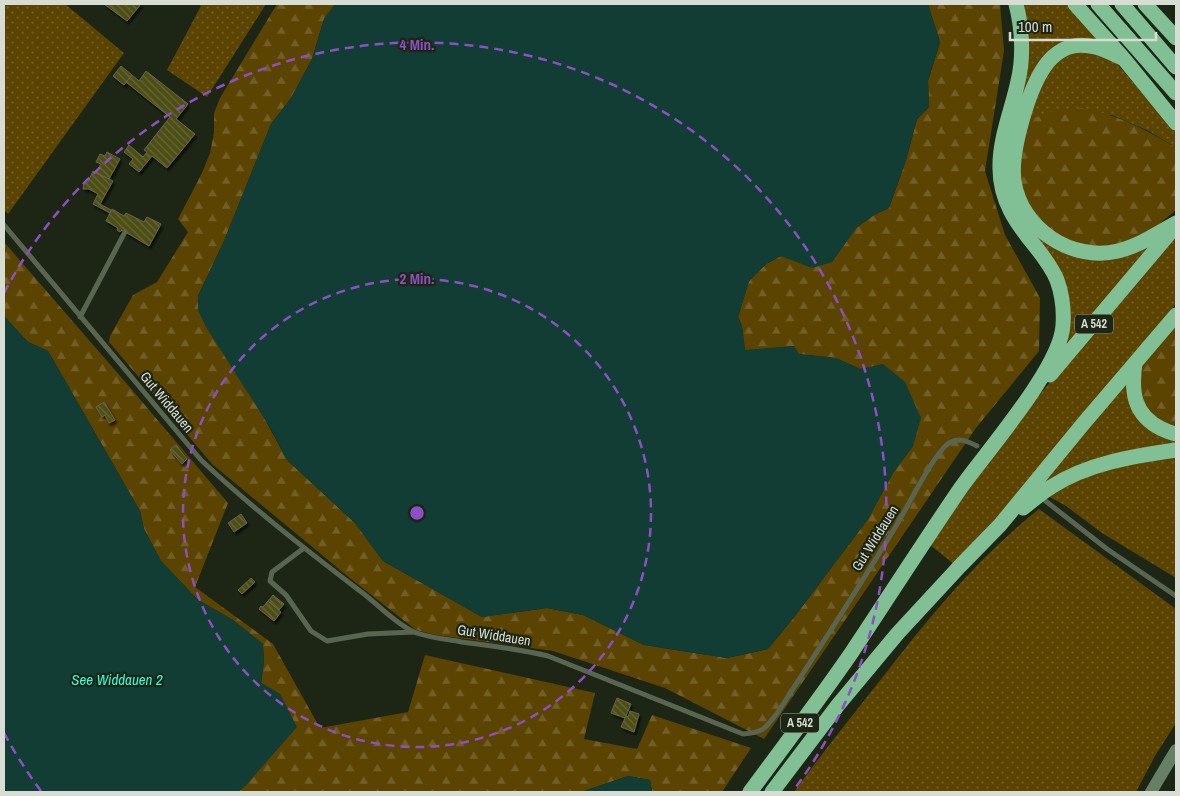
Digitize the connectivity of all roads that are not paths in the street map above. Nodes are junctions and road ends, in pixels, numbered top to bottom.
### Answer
1 (1016, 4) edge
2 (1075, 4) edge
3 (1098, 4) edge
4 (1122, 4) edge
5 (1145, 4) edge
6 (1176, 38) edge
7 (1124, 59) junction
8 (1176, 67) edge
9 (1176, 93) edge
10 (1176, 123) edge
11 (1176, 224) edge
12 (4, 225) edge
13 (125, 232) dead end
14 (1176, 315) edge
15 (80, 317) junction
16 (1135, 363) junction
17 (1010, 422) junction
18 (1176, 434) edge
19 (977, 446) dead end
20 (1176, 450) edge
21 (1043, 499) dead end
22 (1000, 526) junction
23 (304, 548) junction
24 (1176, 596) edge
25 (415, 632) junction
26 (1176, 750) edge
27 (750, 792) edge
28 (772, 792) edge
29 (1151, 792) edge

1 - 17 highway
2 - 7 highway
3 - 9 highway
4 - 8 highway
5 - 6 highway
7 - 10 highway
7 - 11 highway
11 - 17 highway, A 542
12 - 15 lane, Gut Widdauen
13 - 15 lane
14 - 16 highway, A 542
15 - 23 lane, Gut Widdauen
16 - 18 highway
16 - 22 highway, A 542
17 - 27 highway, A 542
19 - 25 lane, Gut Widdauen
20 - 22 highway
21 - 24 lane
22 - 28 highway, A 542
23 - 25 lane, Gut Widdauen
23 - 25 lane
26 - 29 main road

